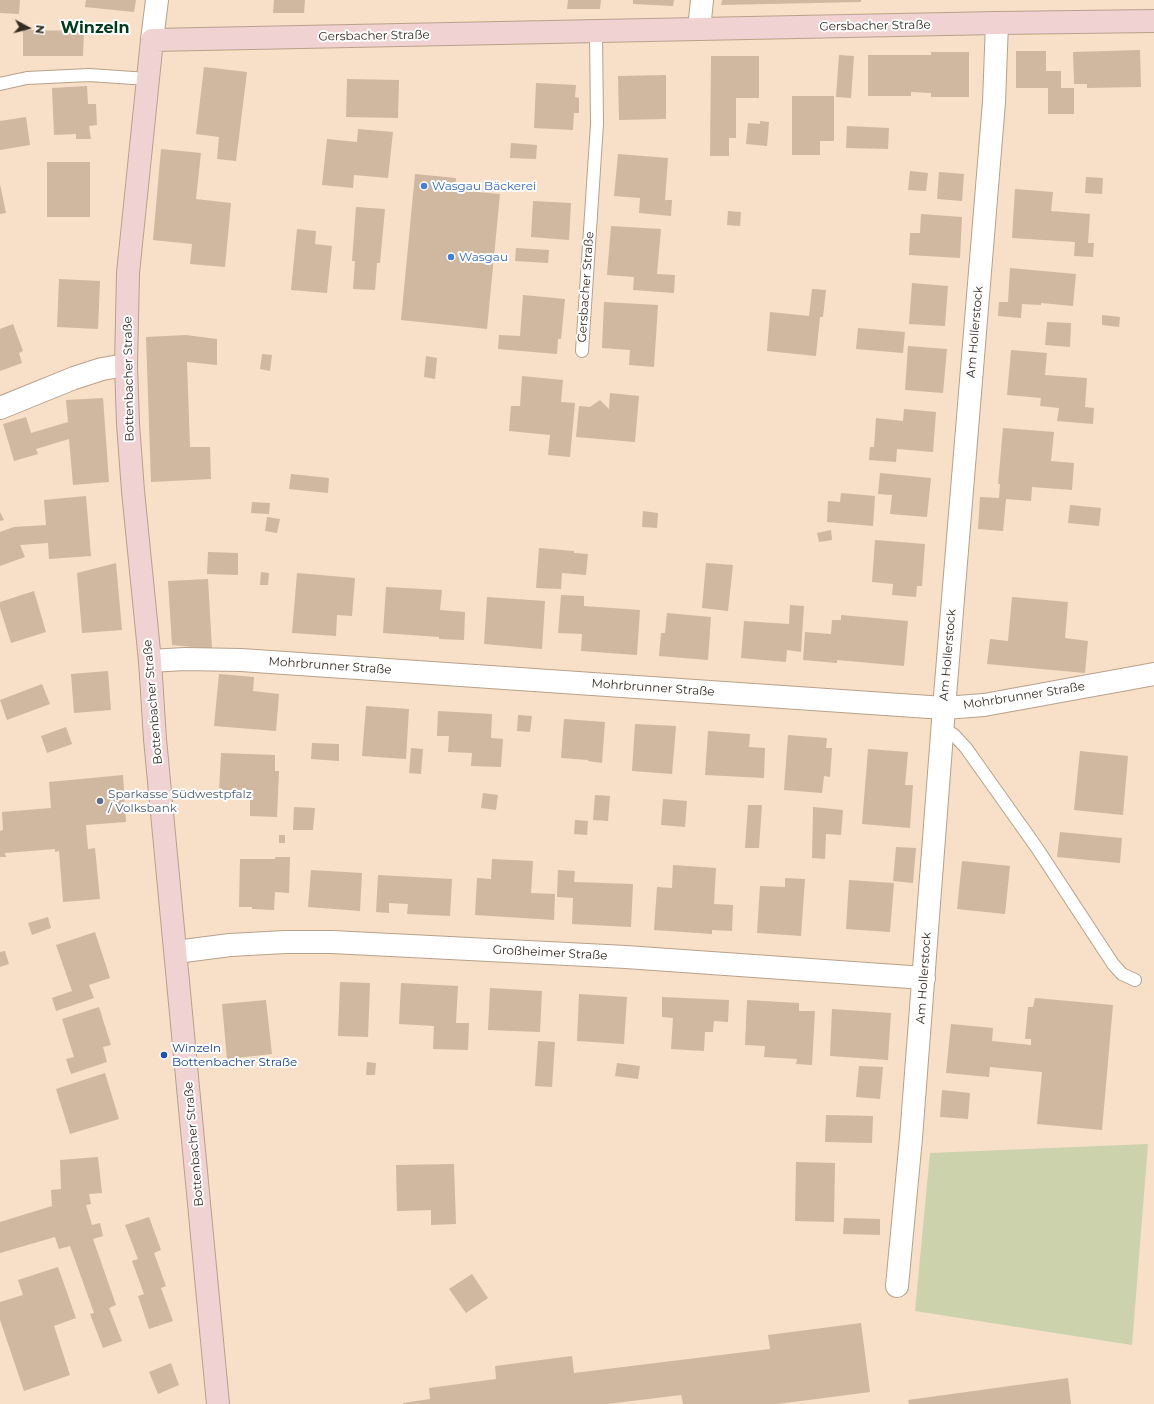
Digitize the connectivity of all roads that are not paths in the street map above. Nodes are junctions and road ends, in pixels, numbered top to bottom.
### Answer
1 (157, 0) edge
2 (702, 0) edge
3 (1154, 21) edge
4 (997, 23) junction
5 (699, 29) junction
6 (596, 32) junction
7 (152, 40) junction
8 (148, 78) junction
9 (0, 84) edge
10 (582, 351) dead end
11 (126, 365) junction
12 (0, 408) edge
13 (150, 661) junction
14 (1154, 674) edge
15 (943, 718) junction
16 (176, 952) junction
17 (924, 978) junction
18 (1135, 980) dead end
19 (897, 1286) dead end
20 (218, 1404) edge

1 - 7 street, Bottenbacher Straße
2 - 5 street
3 - 4 street, Gersbacher Straße
4 - 5 street, Gersbacher Straße
4 - 15 street, Am Hollerstock
5 - 6 street, Gersbacher Straße
6 - 7 street, Gersbacher Straße
6 - 10 lane, Gersbacher Straße
7 - 8 street, Bottenbacher Straße
8 - 9 lane
8 - 11 street, Bottenbacher Straße
11 - 12 street
11 - 13 street, Bottenbacher Straße
13 - 15 street, Mohrbrunner Straße
13 - 16 street, Bottenbacher Straße
14 - 15 street, Mohrbrunner Straße
15 - 17 street, Am Hollerstock
15 - 18 lane
16 - 17 street, Großheimer Straße
16 - 20 street, Bottenbacher Straße
17 - 19 street, Am Hollerstock

